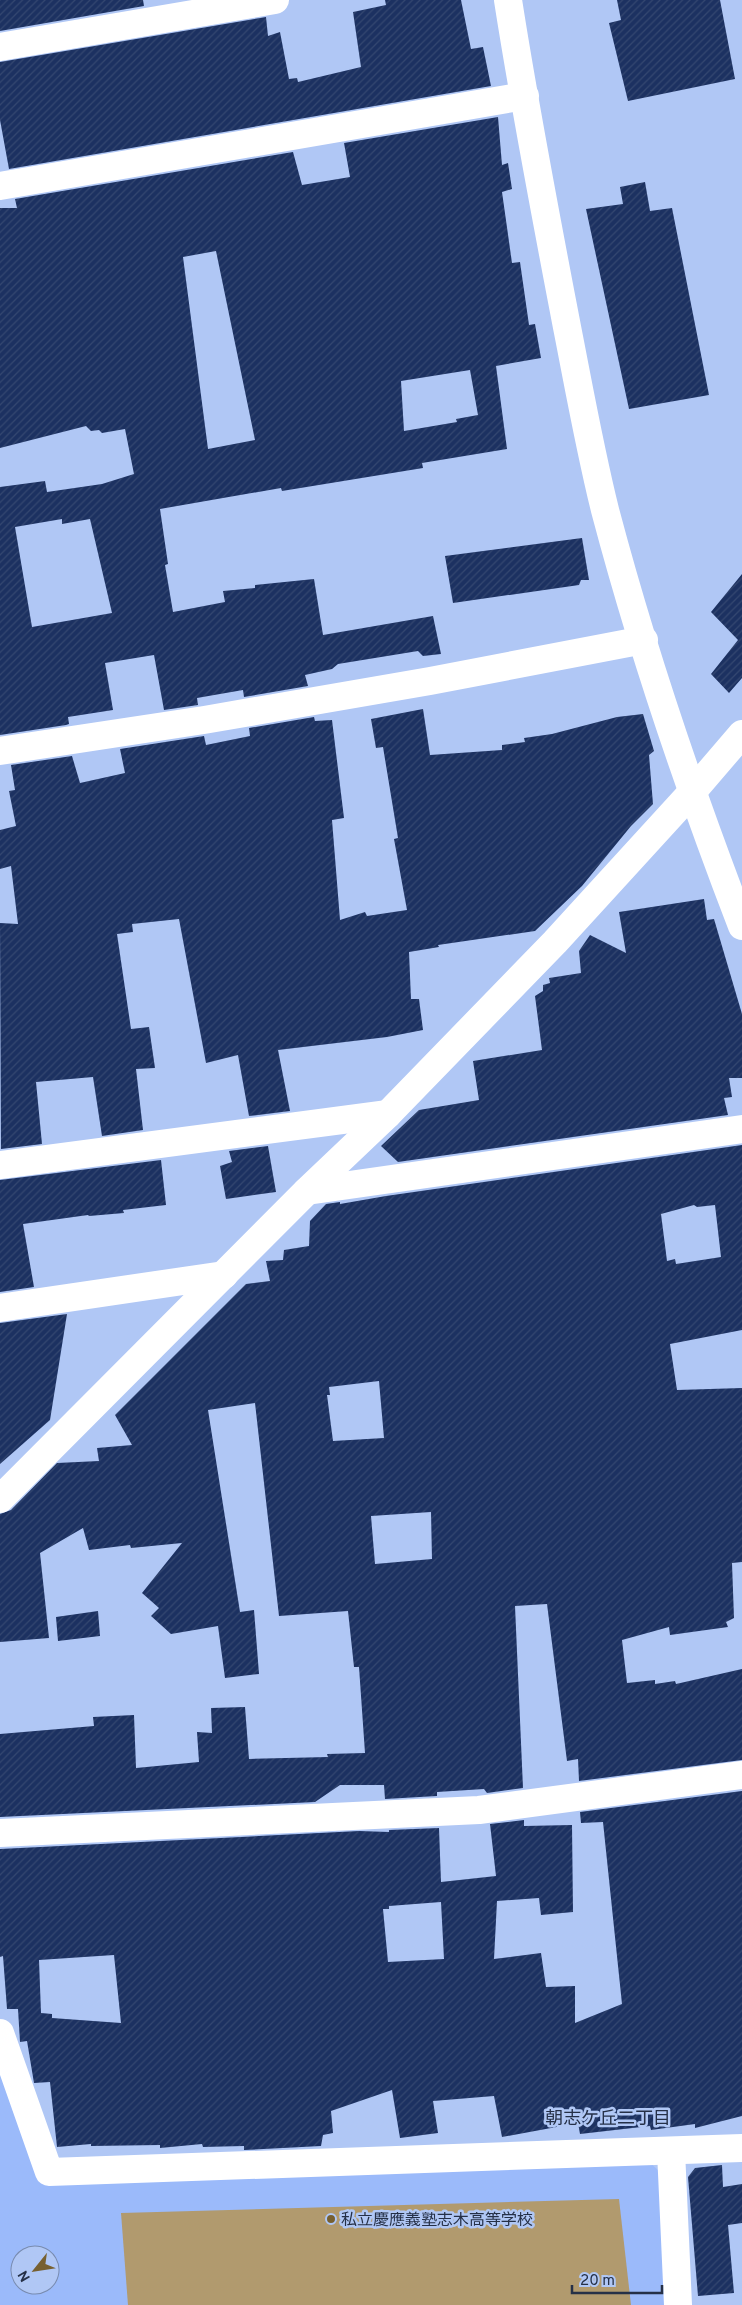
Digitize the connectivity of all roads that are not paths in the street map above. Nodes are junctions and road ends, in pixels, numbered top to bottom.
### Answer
1 (275, 0) edge
2 (508, 0) edge
3 (0, 47) edge
4 (525, 96) junction
5 (0, 186) edge
6 (644, 640) junction
7 (742, 734) edge
8 (0, 751) edge
9 (693, 791) junction
10 (742, 926) edge
11 (388, 1114) junction
12 (742, 1129) edge
13 (0, 1165) edge
14 (307, 1191) junction
15 (224, 1275) junction
16 (0, 1308) edge
17 (0, 1499) edge
18 (742, 1775) edge
19 (0, 1833) edge
20 (0, 2033) edge
21 (742, 2148) edge
22 (671, 2151) junction
23 (678, 2305) edge

1 - 3 street
2 - 4 street
4 - 5 street
4 - 6 street
6 - 8 street
6 - 9 street
7 - 9 street
9 - 10 street
9 - 11 street
11 - 13 street
11 - 14 street
12 - 14 street
14 - 15 street
15 - 16 street
15 - 17 street
18 - 19 street
20 - 22 street
21 - 22 street
22 - 23 street

